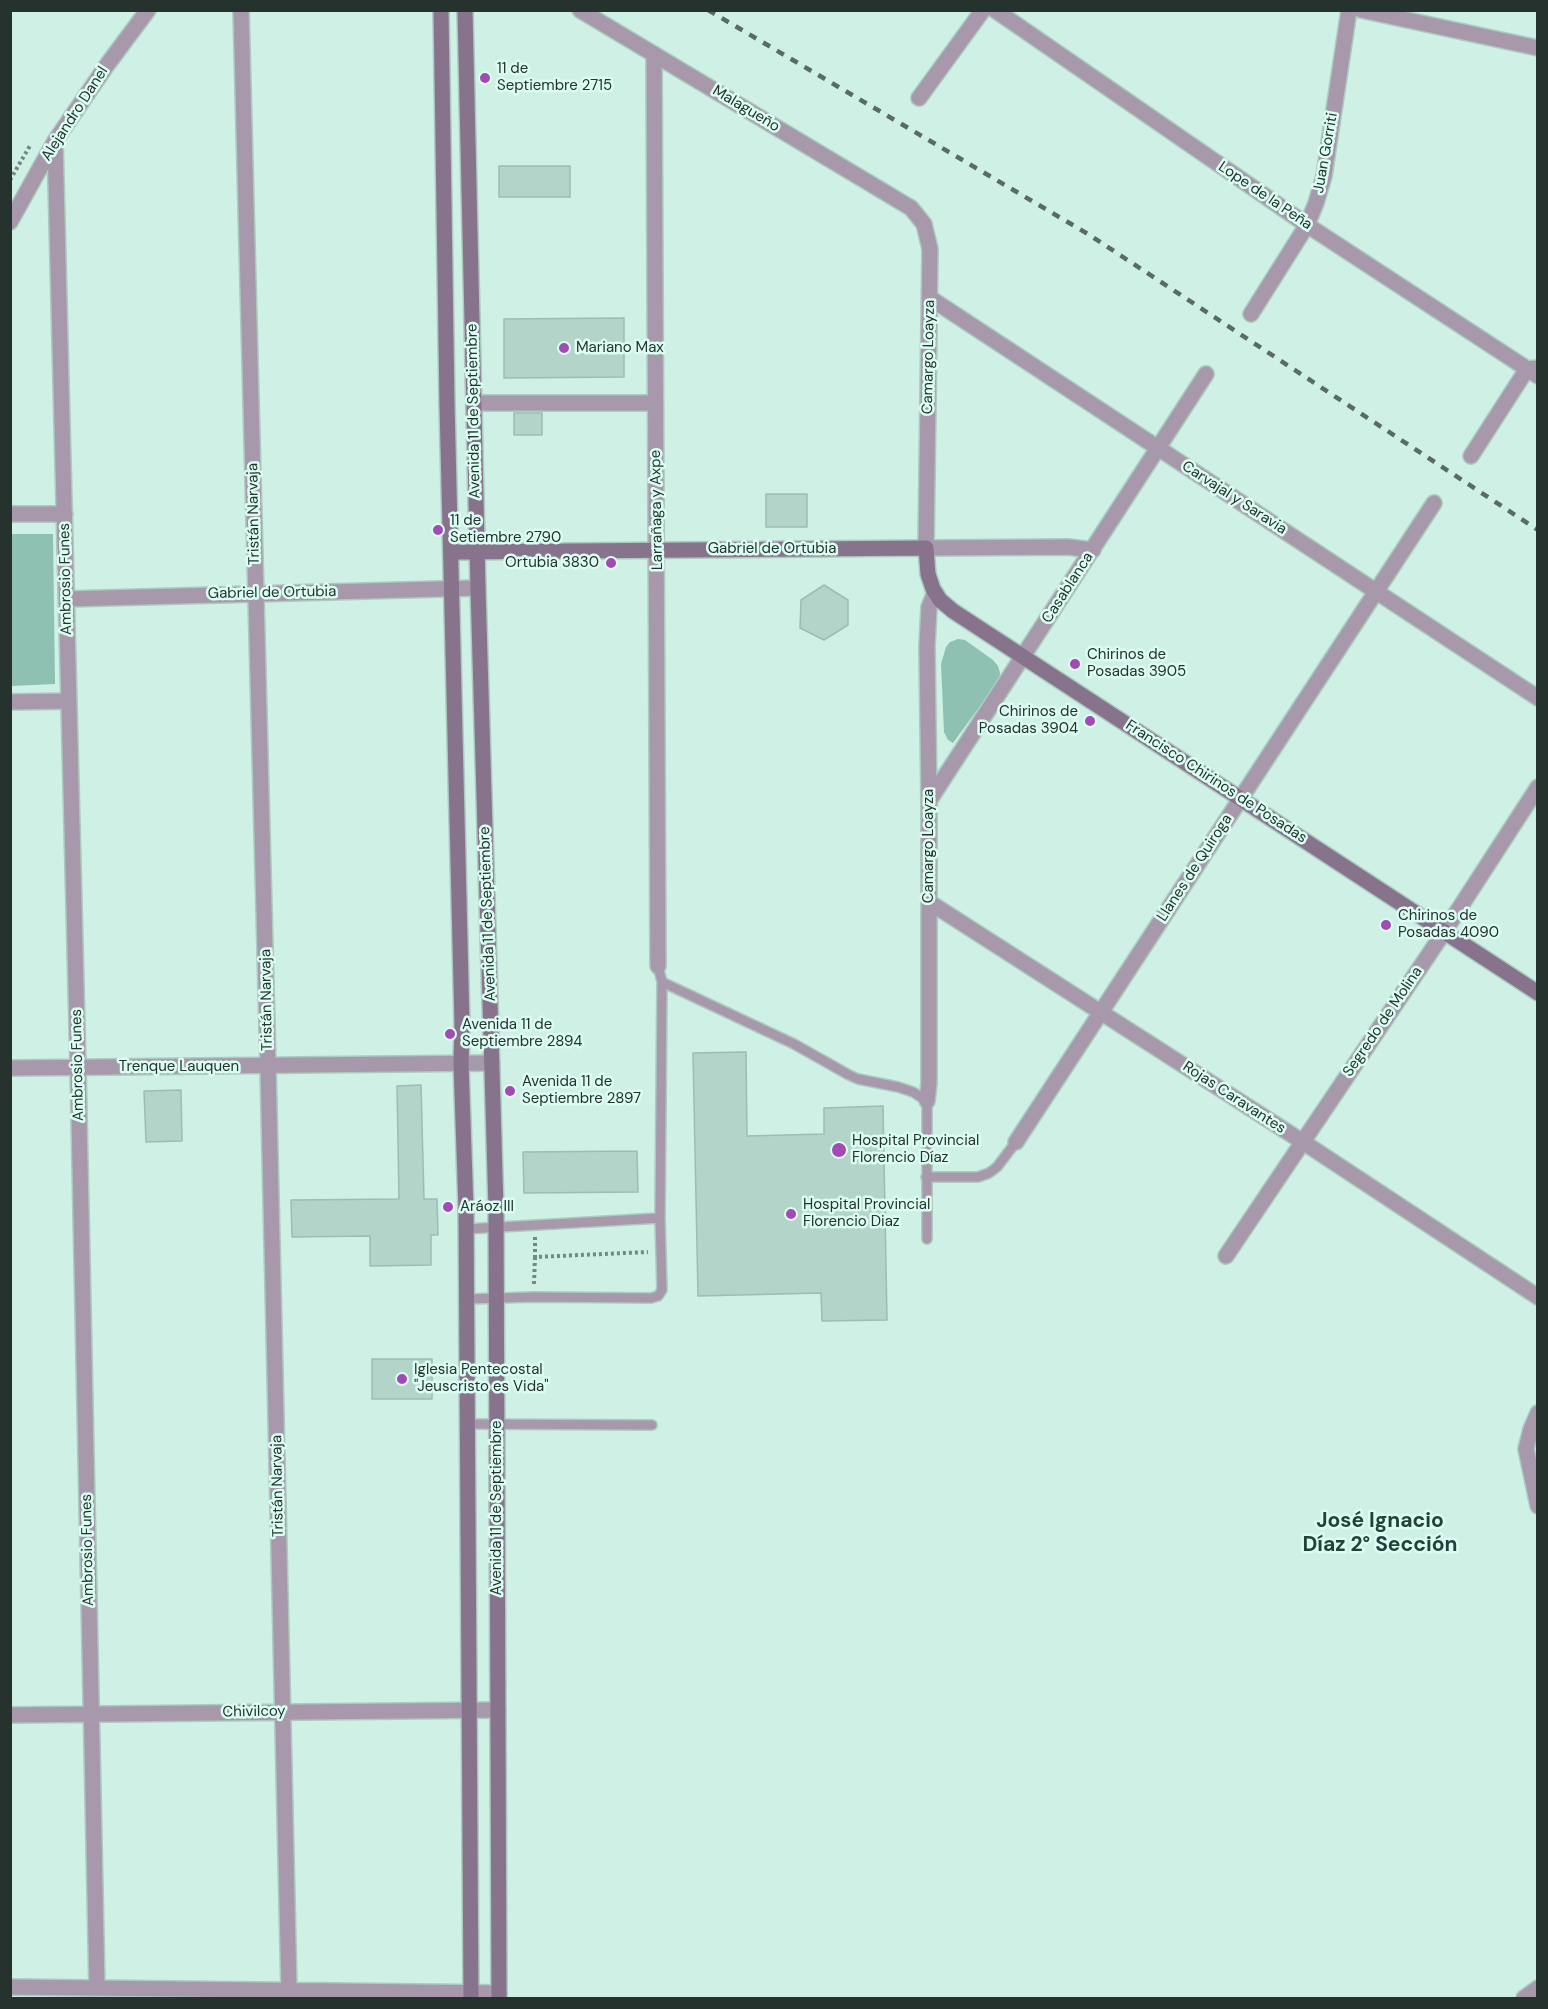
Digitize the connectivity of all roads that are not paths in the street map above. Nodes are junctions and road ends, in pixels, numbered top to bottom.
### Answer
1 (148, 10) edge
2 (242, 10) edge
3 (441, 10) edge
4 (465, 10) edge
5 (580, 10) edge
6 (983, 10) edge
7 (995, 10) edge
8 (1349, 10) edge
9 (1361, 10) edge
10 (1538, 48) edge
11 (654, 54) junction
12 (919, 98) dead end
13 (55, 141) junction
14 (911, 208) joint
15 (10, 222) edge
16 (1307, 225) junction
17 (930, 298) junction
18 (1251, 314) dead end
19 (1534, 371) edge
20 (1206, 374) dead end
21 (475, 403) junction
22 (655, 403) junction
23 (1158, 449) junction
24 (1470, 456) dead end
25 (1434, 504) dead end
26 (10, 514) edge
27 (65, 514) junction
28 (926, 548) junction
29 (657, 550) junction
30 (1092, 550) junction
31 (451, 552) junction
32 (477, 552) junction
33 (478, 588) junction
34 (452, 589) junction
35 (935, 592) junction
36 (1376, 592) junction
37 (256, 594) junction
38 (67, 599) junction
39 (1024, 656) junction
40 (1538, 698) edge
41 (69, 701) junction
42 (10, 702) edge
43 (1538, 787) edge
44 (1241, 798) junction
45 (930, 801) junction
46 (929, 902) junction
47 (1444, 932) junction
48 (658, 966) joint
49 (662, 982) junction
50 (1538, 993) edge
51 (1101, 1012) junction
52 (492, 1063) junction
53 (461, 1064) junction
54 (268, 1066) junction
55 (78, 1067) junction
56 (10, 1068) edge
57 (927, 1101) junction
58 (1016, 1142) joint
59 (1303, 1142) junction
60 (926, 1177) junction
61 (660, 1218) junction
62 (496, 1228) junction
63 (466, 1229) junction
64 (927, 1239) dead end
65 (1226, 1256) dead end
66 (1538, 1297) edge
67 (466, 1299) junction
68 (496, 1299) junction
69 (1538, 1413) edge
70 (467, 1424) junction
71 (497, 1424) junction
72 (652, 1425) dead end
73 (1538, 1506) edge
74 (470, 1710) junction
75 (498, 1710) junction
76 (283, 1712) junction
77 (92, 1714) junction
78 (10, 1715) edge
79 (10, 1987) edge
80 (98, 1988) junction
81 (1538, 1988) edge
82 (289, 1990) junction
83 (471, 1996) edge
84 (499, 1996) edge
85 (1524, 1998) edge

1 - 13 street, Alejandro Danel
2 - 37 street, Tristán Narvaja
3 - 31 main road, Avenida 11 de Septiembre
4 - 21 main road, Avenida 11 de Septiembre
5 - 11 street, Malagueño
6 - 12 street
7 - 16 street, Lope de la Peña
8 - 16 street, Juan Gorriti
9 - 10 street
11 - 14 street, Malagueño
11 - 22 street, Larrañaga y Axpe
13 - 15 street, Alejandro Danel
13 - 27 street, Ambrosio Funes
14 - 17 street, Camargo Loayza
16 - 18 street, Juan Gorriti
16 - 19 street, Lope de la Peña
17 - 23 street, Carvajal y Saravia
17 - 28 street, Camargo Loayza
19 - 24 street
20 - 23 street, Casablanca
21 - 22 street
21 - 32 main road, Avenida 11 de Septiembre
22 - 29 street, Larrañaga y Axpe
23 - 30 street, Casablanca
23 - 36 street, Carvajal y Saravia
25 - 36 street, Llanes de Quiroga
26 - 27 street
27 - 38 street, Ambrosio Funes
28 - 29 main road, Gabriel de Ortubia
28 - 30 street, Gabriel de Ortubia
28 - 35 main road, Francisco Chirinos de Posadas
29 - 32 main road, Gabriel de Ortubia
29 - 48 street, Larrañaga y Axpe
30 - 39 street, Casablanca
31 - 32 main road, Gabriel de Ortubia
31 - 34 main road, Avenida 11 de Septiembre
32 - 33 main road, Avenida 11 de Septiembre
33 - 34 street, Gabriel de Ortubia
33 - 52 main road, Avenida 11 de Septiembre
34 - 37 street, Gabriel de Ortubia
34 - 53 main road, Avenida 11 de Septiembre
35 - 39 main road, Francisco Chirinos de Posadas
35 - 45 street, Camargo Loayza
36 - 40 street, Carvajal y Saravia
36 - 44 street, Llanes de Quiroga
37 - 38 street, Gabriel de Ortubia
37 - 54 street, Tristán Narvaja
38 - 41 street, Ambrosio Funes
39 - 44 main road, Francisco Chirinos de Posadas
39 - 45 street, Casablanca
41 - 42 street
41 - 55 street, Ambrosio Funes
43 - 47 street, Segredo de Molina
44 - 47 main road, Francisco Chirinos de Posadas
44 - 51 street, Llanes de Quiroga
45 - 46 street, Camargo Loayza
46 - 51 street, Rojas Caravantes
46 - 57 street, Camargo Loayza
47 - 50 main road, Francisco Chirinos de Posadas
47 - 59 street, Segredo de Molina
48 - 49 lane
49 - 57 lane
49 - 61 lane
51 - 58 street, Llanes de Quiroga
51 - 59 street, Rojas Caravantes
52 - 53 street, Trenque Lauquen
52 - 62 main road, Avenida 11 de Septiembre
53 - 54 street, Trenque Lauquen
53 - 63 main road, Avenida 11 de Septiembre
54 - 55 street, Trenque Lauquen
54 - 76 street, Tristán Narvaja
55 - 56 street, Trenque Lauquen
55 - 77 street, Ambrosio Funes
57 - 60 lane
58 - 60 lane
59 - 65 street, Segredo de Molina
59 - 66 street, Rojas Caravantes
60 - 64 lane
61 - 62 lane
61 - 68 lane
62 - 63 lane
62 - 68 main road, Avenida 11 de Septiembre
63 - 67 main road, Avenida 11 de Septiembre
67 - 68 lane
67 - 70 main road, Avenida 11 de Septiembre
68 - 71 main road, Avenida 11 de Septiembre
69 - 73 street
70 - 71 lane
70 - 74 main road, Avenida 11 de Septiembre
71 - 72 lane
71 - 75 main road, Avenida 11 de Septiembre
74 - 75 street, Chivilcoy
74 - 76 street, Chivilcoy
74 - 83 main road, Avenida 11 de Septiembre
75 - 84 main road, Avenida 11 de Septiembre
76 - 77 street, Chivilcoy
76 - 82 street, Tristán Narvaja
77 - 78 street, Chivilcoy
77 - 80 street, Ambrosio Funes
79 - 80 street
80 - 82 street
81 - 85 street
82 - 83 street
83 - 84 street

